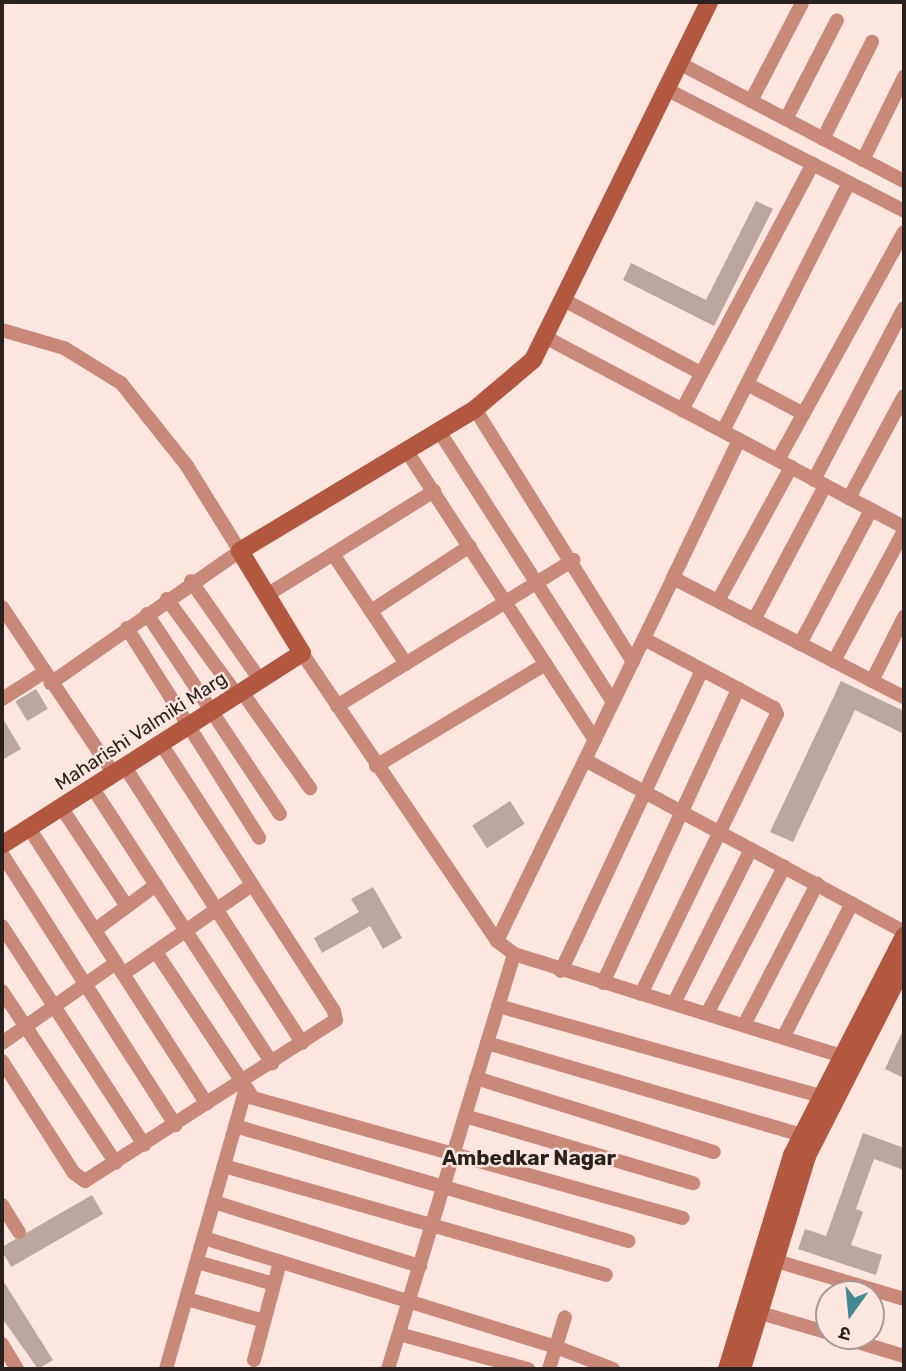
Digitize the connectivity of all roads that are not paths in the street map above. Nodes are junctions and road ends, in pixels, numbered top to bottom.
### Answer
1 (709, 2) edge
2 (802, 3) edge
3 (837, 20) dead end
4 (872, 42) dead end
5 (679, 63) junction
6 (904, 77) edge
7 (666, 89) junction
8 (751, 101) junction
9 (786, 119) junction
10 (823, 139) junction
11 (863, 160) junction
12 (813, 164) junction
13 (904, 181) edge
14 (849, 183) junction
15 (904, 211) edge
16 (904, 232) edge
17 (564, 300) junction
18 (904, 308) edge
19 (2, 330) edge
20 (545, 337) junction
21 (699, 372) junction
22 (747, 384) junction
23 (904, 396) edge
24 (475, 409) junction
25 (682, 410) junction
26 (804, 414) junction
27 (439, 431) junction
28 (723, 431) junction
29 (739, 440) junction
30 (406, 450) junction
31 (784, 464) junction
32 (820, 482) junction
33 (434, 491) junction
34 (849, 498) junction
35 (871, 510) junction
36 (904, 529) edge
37 (470, 546) junction
38 (240, 551) junction
39 (333, 554) junction
40 (573, 560) junction
41 (673, 579) junction
42 (191, 582) junction
43 (536, 583) junction
44 (267, 595) junction
45 (167, 599) junction
46 (718, 601) junction
47 (506, 602) junction
48 (2, 607) edge
49 (371, 611) junction
50 (147, 614) junction
51 (904, 617) edge
52 (754, 620) junction
53 (128, 628) junction
54 (644, 639) junction
55 (800, 643) junction
56 (299, 648) junction
57 (834, 661) junction
58 (633, 662) junction
59 (406, 664) junction
60 (546, 664) junction
61 (702, 670) junction
62 (257, 675) junction
63 (47, 678) junction
64 (872, 681) junction
65 (738, 689) junction
66 (236, 691) junction
67 (4, 693) edge
68 (904, 697) edge
69 (613, 702) junction
70 (337, 706) junction
71 (207, 707) junction
72 (185, 722) junction
73 (595, 740) junction
74 (161, 744) junction
75 (585, 760) junction
76 (376, 766) junction
77 (115, 768) junction
78 (92, 787) junction
79 (310, 788) dead end
80 (645, 792) junction
81 (61, 807) junction
82 (681, 811) junction
83 (281, 814) dead end
84 (29, 828) junction
85 (718, 831) junction
86 (2, 833) edge
87 (259, 838) dead end
88 (2, 845) edge
89 (751, 849) junction
90 (2, 854) edge
91 (784, 866) junction
92 (156, 884) junction
93 (817, 884) junction
94 (252, 885) junction
95 (852, 903) junction
96 (126, 905) junction
97 (216, 909) junction
98 (2, 926) edge
99 (95, 930) junction
100 (186, 931) junction
101 (904, 934) edge
102 (497, 941) junction
103 (156, 952) junction
104 (514, 954) junction
105 (904, 966) edge
106 (120, 969) junction
107 (561, 971) junction
108 (88, 983) junction
109 (603, 983) junction
110 (2, 990) edge
111 (640, 994) junction
112 (674, 1003) junction
113 (55, 1006) junction
114 (498, 1006) junction
115 (708, 1012) junction
116 (746, 1023) junction
117 (26, 1026) junction
118 (785, 1034) junction
119 (2, 1043) edge
120 (302, 1043) junction
121 (487, 1043) junction
122 (848, 1058) junction
123 (2, 1061) edge
124 (272, 1063) junction
125 (477, 1078) junction
126 (243, 1088) junction
127 (820, 1096) junction
128 (207, 1104) junction
129 (465, 1116) junction
130 (175, 1125) junction
131 (235, 1126) junction
132 (801, 1135) junction
133 (144, 1145) junction
134 (714, 1152) dead end
135 (454, 1154) junction
136 (116, 1163) junction
137 (223, 1166) junction
138 (693, 1183) dead end
139 (443, 1187) junction
140 (214, 1202) junction
141 (2, 1205) edge
142 (683, 1218) dead end
143 (432, 1225) junction
144 (19, 1232) dead end
145 (204, 1238) junction
146 (629, 1241) dead end
147 (776, 1261) junction
148 (197, 1262) junction
149 (280, 1262) junction
150 (420, 1266) junction
151 (606, 1275) dead end
152 (274, 1284) junction
153 (187, 1299) junction
154 (904, 1299) edge
155 (409, 1302) junction
156 (754, 1311) junction
157 (565, 1317) dead end
158 (264, 1321) junction
159 (815, 1330) edge
160 (399, 1334) junction
161 (2, 1344) edge
162 (556, 1347) junction
163 (884, 1350) edge
164 (904, 1356) edge
165 (254, 1360) dead end
166 (17, 1369) edge
167 (166, 1369) edge
168 (388, 1369) edge
169 (528, 1369) edge
170 (550, 1369) edge
171 (613, 1369) edge
172 (727, 1369) edge
173 (742, 1369) edge

1 - 5 street
2 - 8 street
3 - 9 street
4 - 10 street
5 - 7 street
5 - 8 street
6 - 11 street
7 - 12 street
7 - 17 street
8 - 9 street
9 - 10 street
10 - 11 street
11 - 13 street
12 - 14 street
12 - 21 street
14 - 15 street
14 - 22 street
16 - 26 street
17 - 20 street
17 - 21 street
18 - 32 street
19 - 38 street
20 - 24 street
20 - 25 street
21 - 25 street
22 - 26 street
22 - 28 street
23 - 34 street
24 - 27 street
24 - 40 street
25 - 28 street
26 - 31 street
27 - 30 street
27 - 43 street
28 - 29 street
29 - 31 street
29 - 41 street
30 - 33 street
30 - 38 street
31 - 32 street
31 - 46 street
32 - 34 street
32 - 52 street
33 - 37 street
33 - 39 street
34 - 35 street
35 - 36 street
35 - 55 street
36 - 57 street
37 - 47 street
37 - 49 street
38 - 42 street
38 - 44 street
39 - 44 street
39 - 49 street
40 - 43 street
40 - 58 street
41 - 46 street
41 - 54 street
42 - 45 street
42 - 62 street
43 - 47 street
43 - 69 street
44 - 56 street
45 - 50 street
45 - 66 street
46 - 52 street
47 - 59 street
47 - 60 street
48 - 63 street
49 - 59 street
50 - 53 street
50 - 71 street
51 - 64 street
52 - 55 street
53 - 63 street
53 - 72 street
54 - 58 street
54 - 61 street
55 - 57 street
56 - 62 street, Maharishi Valmiki Marg
56 - 70 street
57 - 64 street
58 - 69 street
59 - 70 street
60 - 73 street
60 - 76 street
61 - 65 street
61 - 80 street
62 - 66 street, Maharishi Valmiki Marg
63 - 67 street
63 - 77 street
64 - 68 street
65 - 82 street
65 - 85 street
66 - 71 street, Maharishi Valmiki Marg
66 - 79 street
69 - 73 street
70 - 76 street
71 - 72 street, Maharishi Valmiki Marg
71 - 83 street
72 - 74 street, Maharishi Valmiki Marg
72 - 77 street, Maharishi Valmiki Marg
72 - 87 street
73 - 75 street
74 - 77 street, Maharishi Valmiki Marg
74 - 94 street
75 - 80 street
75 - 102 street
76 - 102 street
77 - 78 street, Maharishi Valmiki Marg
77 - 86 street, Maharishi Valmiki Marg
77 - 97 street
78 - 81 street, Maharishi Valmiki Marg
78 - 92 street
80 - 82 street
80 - 107 street
81 - 84 street, Maharishi Valmiki Marg
81 - 96 street
82 - 85 street
82 - 109 street
84 - 88 street, Maharishi Valmiki Marg
84 - 99 street
85 - 89 street
85 - 111 street
89 - 91 street
89 - 112 street
90 - 108 street
91 - 93 street
91 - 115 street
92 - 96 street
92 - 100 street
93 - 95 street
93 - 116 street
94 - 97 street
94 - 120 street
95 - 101 street
95 - 118 street
96 - 99 street
97 - 100 street
97 - 120 street
98 - 113 street
99 - 106 street
100 - 103 street
100 - 124 street
101 - 122 street
102 - 104 street
103 - 106 street
103 - 126 street
104 - 107 street
104 - 114 street
105 - 122 street
106 - 108 street
106 - 128 street
107 - 109 street
108 - 113 street
108 - 130 street
109 - 111 street
110 - 117 street
111 - 112 street
112 - 115 street
113 - 117 street
113 - 133 street
114 - 121 street
114 - 127 street
115 - 116 street
116 - 118 street
117 - 119 street
117 - 136 street
118 - 122 street
120 - 124 street
121 - 125 street
121 - 132 street
122 - 127 street
122 - 147 street
123 - 136 street
124 - 126 street
125 - 129 street
125 - 134 street
126 - 128 street
126 - 131 street
126 - 135 street
127 - 132 street
128 - 130 street
129 - 135 street
129 - 138 street
130 - 133 street
131 - 137 street
131 - 139 street
132 - 156 street
133 - 136 street
135 - 139 street
135 - 142 street
137 - 140 street
137 - 143 street
139 - 143 street
139 - 146 street
140 - 145 street
140 - 150 street
141 - 144 street
143 - 150 street
143 - 151 street
145 - 148 street
145 - 149 street
147 - 154 street
147 - 156 street
148 - 152 street
148 - 153 street
149 - 152 street
149 - 155 street
150 - 155 street
152 - 158 street
153 - 158 street
153 - 167 street
155 - 160 street
155 - 162 street
156 - 159 street
156 - 172 street
156 - 173 street
157 - 162 street
158 - 165 street
160 - 168 street
160 - 169 street
161 - 166 street
162 - 170 street
162 - 171 street
163 - 164 street

